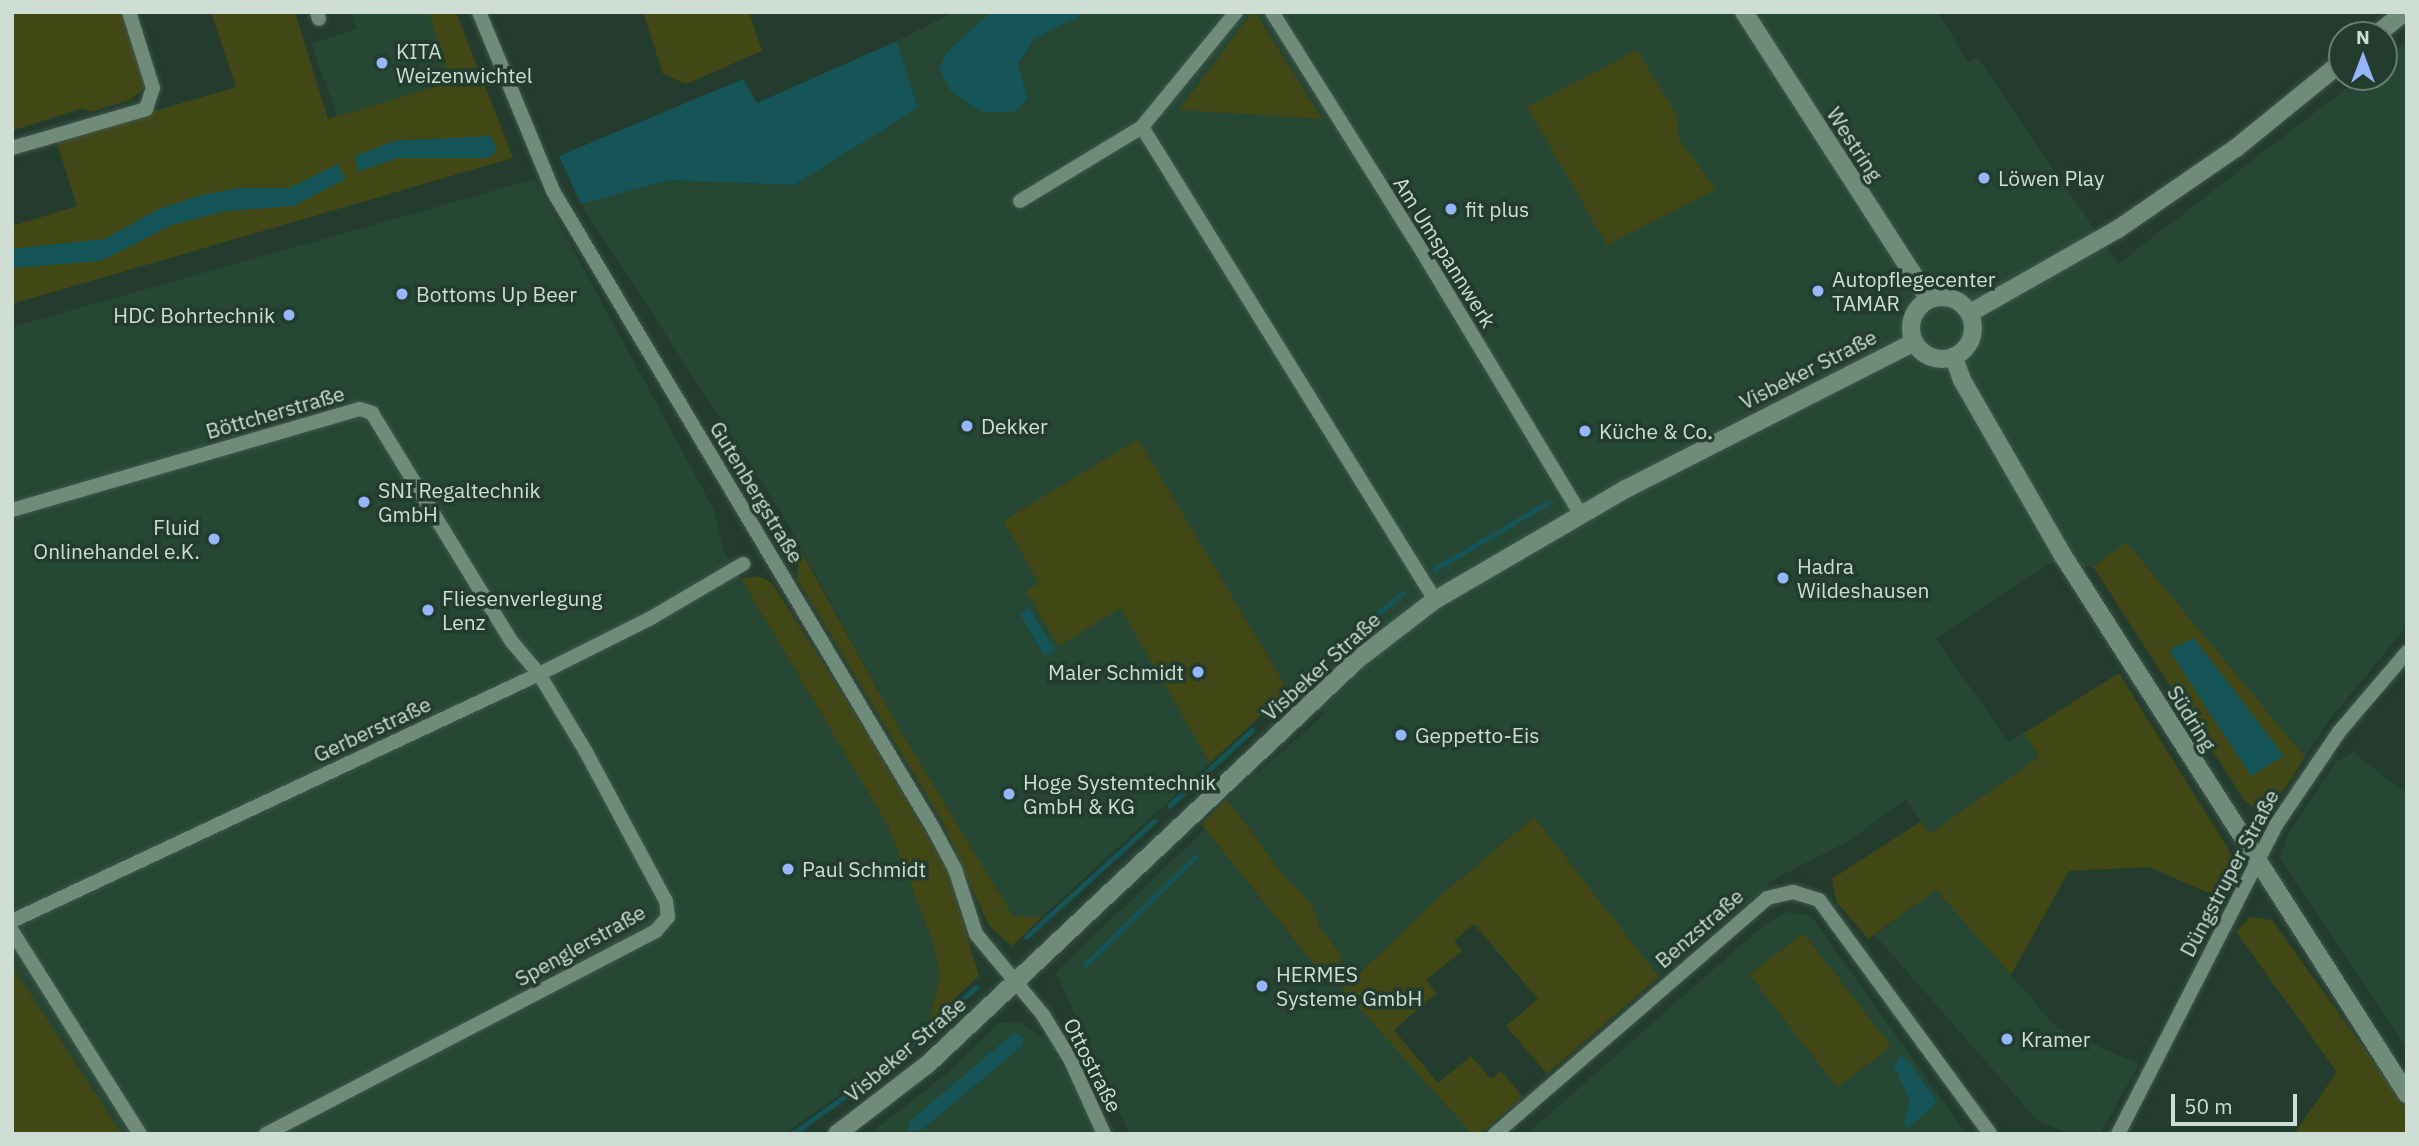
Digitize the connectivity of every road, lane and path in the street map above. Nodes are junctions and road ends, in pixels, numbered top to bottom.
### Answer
1 (129, 12) edge
2 (479, 12) edge
3 (1236, 12) edge
4 (1272, 12) edge
5 (1744, 12) edge
6 (2328, 73) edge
7 (1142, 127) junction
8 (12, 148) edge
9 (1020, 201) dead end
10 (1928, 299) junction
11 (1970, 313) junction
12 (1914, 342) junction
13 (1954, 358) junction
14 (12, 510) edge
15 (1581, 515) junction
16 (743, 564) dead end
17 (1435, 600) junction
18 (2407, 652) edge
19 (539, 674) junction
20 (2256, 864) junction
21 (12, 921) edge
22 (12, 931) edge
23 (1018, 982) junction
24 (2407, 1094) edge
25 (140, 1134) edge
26 (266, 1134) edge
27 (837, 1134) edge
28 (1104, 1134) edge
29 (1494, 1134) edge
30 (1990, 1134) edge
31 (2118, 1134) edge

1 - 8 street
2 - 23 street, Gutenbergstraße
3 - 7 street
4 - 15 street, Am Umspannwerk
5 - 10 main road, Westring
6 - 11 main road
7 - 9 street
7 - 17 street
10 - 11 main road
10 - 12 main road
11 - 13 main road
12 - 13 main road
12 - 15 main road, Visbeker Straße
13 - 20 main road, Südring
14 - 19 street, Böttcherstraße
15 - 17 main road, Visbeker Straße
16 - 19 street, Gerberstraße
17 - 23 main road, Visbeker Straße
18 - 20 street, Düngstruper Straße
19 - 21 street, Gerberstraße
19 - 26 street, Spenglerstraße
20 - 24 main road, Südring
20 - 31 street, Düngstruper Straße
22 - 25 street
23 - 27 main road, Visbeker Straße
23 - 28 street, Ottostraße
29 - 30 street, Benzstraße

